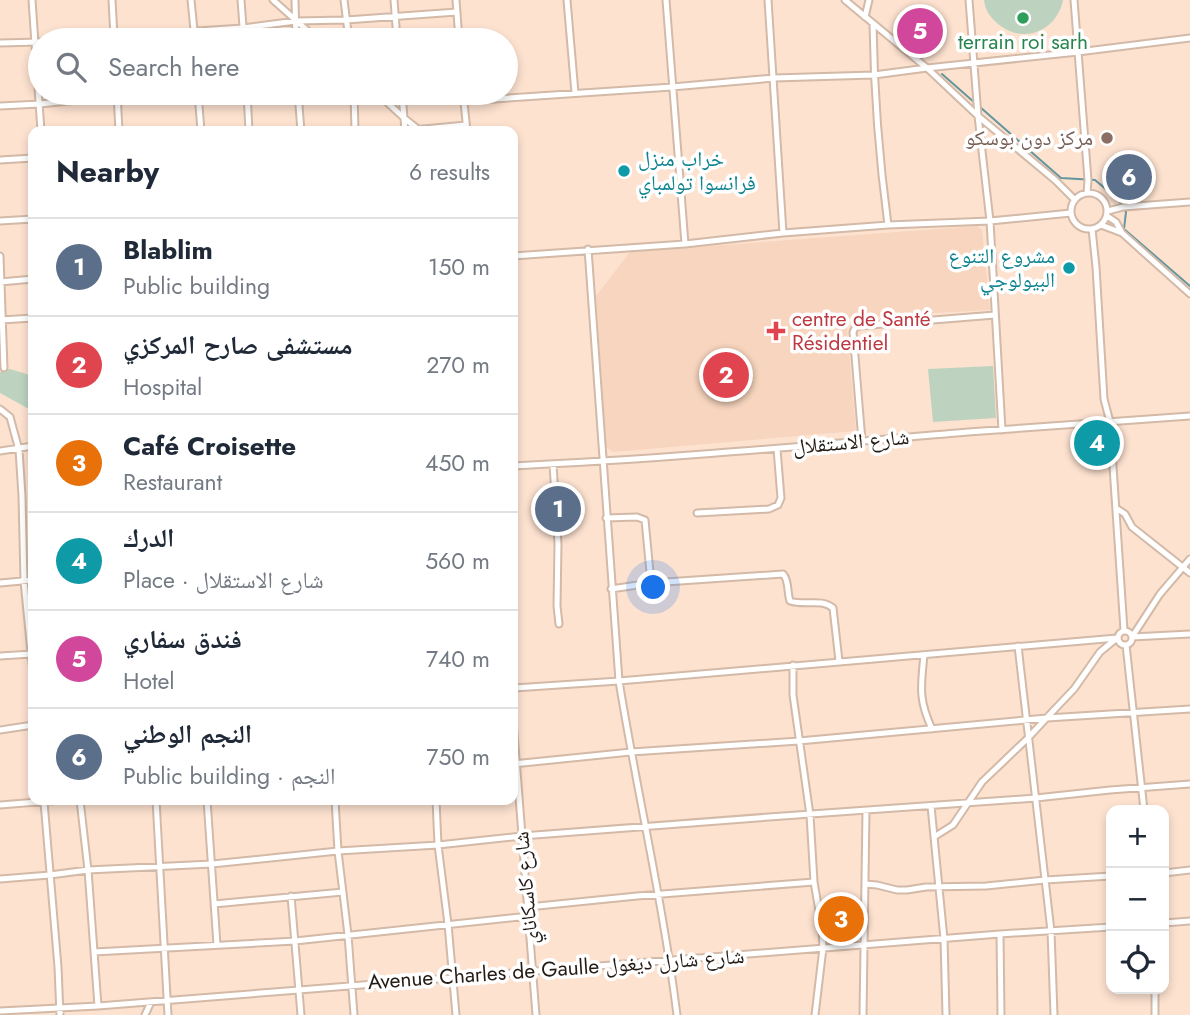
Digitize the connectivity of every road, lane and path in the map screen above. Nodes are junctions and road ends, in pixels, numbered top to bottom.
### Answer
1 (32, 0) edge
2 (112, 0) edge
3 (191, 0) edge
4 (241, 0) edge
5 (273, 0) edge
6 (295, 0) edge
7 (344, 0) edge
8 (394, 0) edge
9 (456, 0) edge
10 (567, 0) edge
11 (666, 0) edge
12 (768, 0) edge
13 (845, 0) edge
14 (869, 0) edge
15 (969, 0) edge
16 (1074, 0) edge
17 (457, 12) junction
18 (395, 16) junction
19 (865, 17) junction
20 (346, 20) junction
21 (296, 21) junction
22 (873, 24) junction
23 (35, 28) edge
24 (113, 28) edge
25 (194, 28) edge
26 (243, 28) joint
27 (296, 28) edge
28 (304, 28) edge
29 (347, 28) edge
30 (396, 28) edge
31 (458, 28) edge
32 (1190, 38) edge
33 (28, 42) edge
34 (0, 43) edge
35 (1078, 52) junction
36 (975, 62) junction
37 (927, 68) junction
38 (874, 75) junction
39 (774, 78) junction
40 (673, 87) junction
41 (575, 93) junction
42 (518, 97) edge
43 (28, 105) edge
44 (40, 105) edge
45 (118, 105) edge
46 (199, 105) edge
47 (248, 105) edge
48 (299, 105) edge
49 (354, 105) edge
50 (390, 105) edge
51 (403, 105) edge
52 (464, 105) edge
53 (0, 106) edge
54 (978, 116) junction
55 (404, 118) junction
56 (41, 126) edge
57 (119, 126) edge
58 (201, 126) edge
59 (249, 126) edge
60 (301, 126) edge
61 (355, 126) edge
62 (404, 126) edge
63 (414, 126) edge
64 (466, 126) edge
65 (28, 159) edge
66 (0, 160) edge
67 (1087, 193) junction
68 (1074, 200) junction
69 (1190, 202) edge
70 (1071, 213) junction
71 (1107, 213) junction
72 (28, 219) edge
73 (990, 220) junction
74 (0, 221) edge
75 (888, 225) junction
76 (1101, 225) junction
77 (1092, 229) junction
78 (783, 233) junction
79 (1122, 233) junction
80 (685, 244) junction
81 (588, 249) junction
82 (0, 256) edge
83 (518, 256) edge
84 (28, 279) edge
85 (1, 282) edge
86 (1190, 294) edge
87 (995, 315) junction
88 (28, 318) edge
89 (1, 320) edge
90 (4, 368) dead end
91 (0, 409) edge
92 (1190, 416) edge
93 (1110, 422) junction
94 (1002, 430) junction
95 (862, 441) junction
96 (28, 447) edge
97 (777, 449) junction
98 (19, 450) junction
99 (0, 451) edge
100 (603, 462) junction
101 (553, 464) junction
102 (518, 466) edge
103 (1116, 508) junction
104 (697, 513) dead end
105 (606, 518) junction
106 (1190, 559) edge
107 (1183, 567) junction
108 (1190, 573) edge
109 (24, 581) junction
110 (28, 581) edge
111 (0, 583) edge
112 (651, 583) junction
113 (611, 589) junction
114 (28, 618) edge
115 (559, 624) dead end
116 (1124, 630) junction
117 (1190, 634) edge
118 (1132, 637) junction
119 (1117, 638) junction
120 (1126, 645) junction
121 (1018, 646) junction
122 (28, 654) edge
123 (924, 654) junction
124 (0, 656) edge
125 (839, 661) junction
126 (793, 665) junction
127 (619, 681) junction
128 (518, 687) edge
129 (1190, 709) edge
130 (1132, 713) junction
131 (1047, 718) junction
132 (1026, 720) junction
133 (28, 726) edge
134 (932, 729) junction
135 (0, 730) edge
136 (1028, 738) junction
137 (799, 741) junction
138 (631, 752) junction
139 (518, 764) edge
140 (1190, 784) edge
141 (1142, 788) junction
142 (518, 795) edge
143 (1036, 798) junction
144 (28, 803) edge
145 (967, 803) junction
146 (0, 805) edge
147 (44, 805) edge
148 (81, 805) edge
149 (156, 805) edge
150 (207, 805) edge
151 (335, 805) edge
152 (436, 805) edge
153 (1143, 805) edge
154 (931, 806) junction
155 (866, 811) junction
156 (810, 815) junction
157 (645, 827) junction
158 (522, 836) junction
159 (934, 837) junction
160 (438, 845) junction
161 (338, 850) junction
162 (212, 864) junction
163 (160, 867) junction
164 (88, 870) junction
165 (1190, 870) edge
166 (1169, 872) edge
167 (50, 875) junction
168 (1106, 876) edge
169 (0, 879) edge
170 (1045, 880) junction
171 (814, 881) junction
172 (865, 884) junction
173 (939, 886) junction
174 (344, 892) junction
175 (658, 895) junction
176 (291, 896) junction
177 (214, 904) junction
178 (528, 907) junction
179 (529, 916) junction
180 (1190, 921) edge
181 (1169, 923) edge
182 (448, 924) junction
183 (1106, 926) edge
184 (1051, 931) junction
185 (1000, 934) junction
186 (348, 935) junction
187 (944, 939) junction
188 (295, 940) junction
189 (217, 945) junction
190 (863, 946) junction
191 (163, 948) junction
192 (823, 948) junction
193 (94, 952) junction
194 (670, 961) junction
195 (533, 971) junction
196 (452, 977) junction
197 (352, 985) junction
198 (299, 990) junction
199 (1156, 994) edge
200 (167, 1000) junction
201 (151, 1002) junction
202 (98, 1006) junction
203 (60, 1008) junction
204 (0, 1011) edge
205 (60, 1015) edge
206 (145, 1015) edge
207 (168, 1015) edge
208 (301, 1015) edge
209 (354, 1015) edge
210 (456, 1015) edge
211 (536, 1015) edge
212 (677, 1015) edge
213 (815, 1015) edge
214 (863, 1015) edge
215 (946, 1015) edge
216 (1001, 1015) edge
217 (1054, 1015) edge
218 (1155, 1015) edge

1 - 23 street
2 - 24 street
3 - 25 street
4 - 26 street
5 - 21 street
6 - 21 street
7 - 20 street
8 - 18 street
9 - 17 street
10 - 41 street
11 - 40 street
12 - 39 street
13 - 19 street
14 - 19 street
15 - 36 street
16 - 35 street
17 - 18 street
17 - 31 street
18 - 20 street
18 - 30 street
19 - 22 street
20 - 21 street
20 - 29 street
21 - 26 street
21 - 27 street
21 - 28 street
22 - 37 street
22 - 38 street
32 - 35 street
33 - 34 street
35 - 36 street
35 - 67 street
36 - 37 street
36 - 54 street
37 - 38 street
37 - 54 street
38 - 39 street
38 - 75 street
39 - 40 street
39 - 78 street
40 - 41 street
40 - 80 street
41 - 42 street
43 - 53 street
44 - 56 street
45 - 57 street
46 - 58 street
47 - 59 street
48 - 60 street
49 - 61 street
50 - 55 street
51 - 55 street
52 - 64 street
54 - 68 street
54 - 73 street
55 - 62 street
55 - 63 street
65 - 66 street
67 - 68 street
67 - 71 street
68 - 70 street
69 - 71 street
70 - 73 street
70 - 77 street
71 - 76 street
71 - 79 street
72 - 74 street
73 - 75 street
73 - 87 street
75 - 78 street
76 - 77 street
76 - 79 street
77 - 93 street
78 - 80 street
79 - 86 street
80 - 81 street
81 - 83 street
81 - 100 street
82 - 85 street
84 - 85 street
85 - 89 street
87 - 94 street
87 - 95 street
88 - 89 street
89 - 90 street
91 - 98 street
92 - 93 street, شارع الاستقلال
93 - 94 street, شارع الاستقلال
93 - 103 street
94 - 95 street, شارع الاستقلال
95 - 97 street, شارع الاستقلال
96 - 98 street
97 - 100 street, شارع الاستقلال
97 - 104 street
98 - 99 street
98 - 109 street
100 - 101 street, شارع الاستقلال
100 - 105 street
101 - 102 street, شارع الاستقلال
101 - 115 street
103 - 107 street
103 - 116 street
105 - 112 street
105 - 113 street
106 - 107 street
107 - 108 street
107 - 118 street
109 - 110 street
109 - 111 street
109 - 114 street
112 - 113 street
112 - 125 street
113 - 127 street
116 - 118 street
116 - 119 street
117 - 118 street
118 - 120 street
119 - 120 street
119 - 121 street
119 - 131 street
120 - 130 street
121 - 123 street
121 - 132 street
122 - 124 street
123 - 125 street
123 - 134 street
125 - 126 street
126 - 127 street
126 - 137 street
127 - 128 street
127 - 138 street
129 - 130 street
130 - 131 street
130 - 141 street
131 - 132 street
131 - 136 street
132 - 134 street
132 - 136 street
133 - 135 street
134 - 137 street
136 - 143 street
136 - 145 street
137 - 138 street
137 - 156 street
138 - 139 street
138 - 157 street
140 - 141 street
141 - 143 street
141 - 153 street
142 - 158 street, شارع كاسكاناي
143 - 145 street
143 - 170 street
144 - 146 street
145 - 154 street
145 - 159 street
147 - 167 street
148 - 164 street
149 - 163 street
150 - 162 street
151 - 161 street
152 - 160 street
154 - 155 street
154 - 159 street
155 - 156 street
155 - 172 street
156 - 157 street
156 - 171 street
157 - 158 street
157 - 175 street
158 - 160 street
158 - 178 street, شارع كاسكاناي
159 - 173 street
160 - 161 street
160 - 182 street
161 - 162 street
161 - 174 street
162 - 163 street
162 - 177 street
163 - 164 street
163 - 191 street
164 - 167 street
164 - 193 street
165 - 166 street
167 - 169 street
167 - 203 street
168 - 170 street
170 - 173 street
170 - 184 street
171 - 175 street
171 - 192 street
172 - 173 street
172 - 190 street
173 - 187 street
174 - 176 street
174 - 186 street
175 - 178 street
175 - 194 street
176 - 177 street
176 - 188 street
177 - 189 street
178 - 179 street, شارع كاسكاناي
179 - 182 street
179 - 195 street, شارع كاسكاناي
180 - 181 street
182 - 186 street
182 - 196 street
183 - 184 street, Avenue Charles de Gaulle شارع شارل ديغول
184 - 185 street, Avenue Charles de Gaulle شارع شارل ديغول
184 - 217 street
185 - 187 street, Avenue Charles de Gaulle شارع شارل ديغول
185 - 216 street
186 - 188 street
186 - 197 street
187 - 190 street, Avenue Charles de Gaulle شارع شارل ديغول
187 - 215 street
188 - 189 street
188 - 198 street
189 - 191 street
190 - 192 street, Avenue Charles de Gaulle شارع شارل ديغول
190 - 214 street
191 - 193 street
191 - 200 street
192 - 194 street, Avenue Charles de Gaulle شارع شارل ديغول
192 - 213 street
193 - 202 street
194 - 195 street, Avenue Charles de Gaulle شارع شارل ديغول
194 - 212 street
195 - 196 street, Avenue Charles de Gaulle شارع شارل ديغول
195 - 211 street, شارع كاسكاناي
196 - 197 street, Avenue Charles de Gaulle شارع شارل ديغول
196 - 210 street
197 - 198 street, Avenue Charles de Gaulle شارع شارل ديغول
197 - 209 street
198 - 200 street, Avenue Charles de Gaulle شارع شارل ديغول
198 - 208 street
199 - 218 street
200 - 201 street, Avenue Charles de Gaulle شارع شارل ديغول
200 - 207 street
201 - 202 street, Avenue Charles de Gaulle شارع شارل ديغول
201 - 206 street
202 - 203 street, Avenue Charles de Gaulle شارع شارل ديغول
203 - 204 street, Avenue Charles de Gaulle شارع شارل ديغول
203 - 205 street

